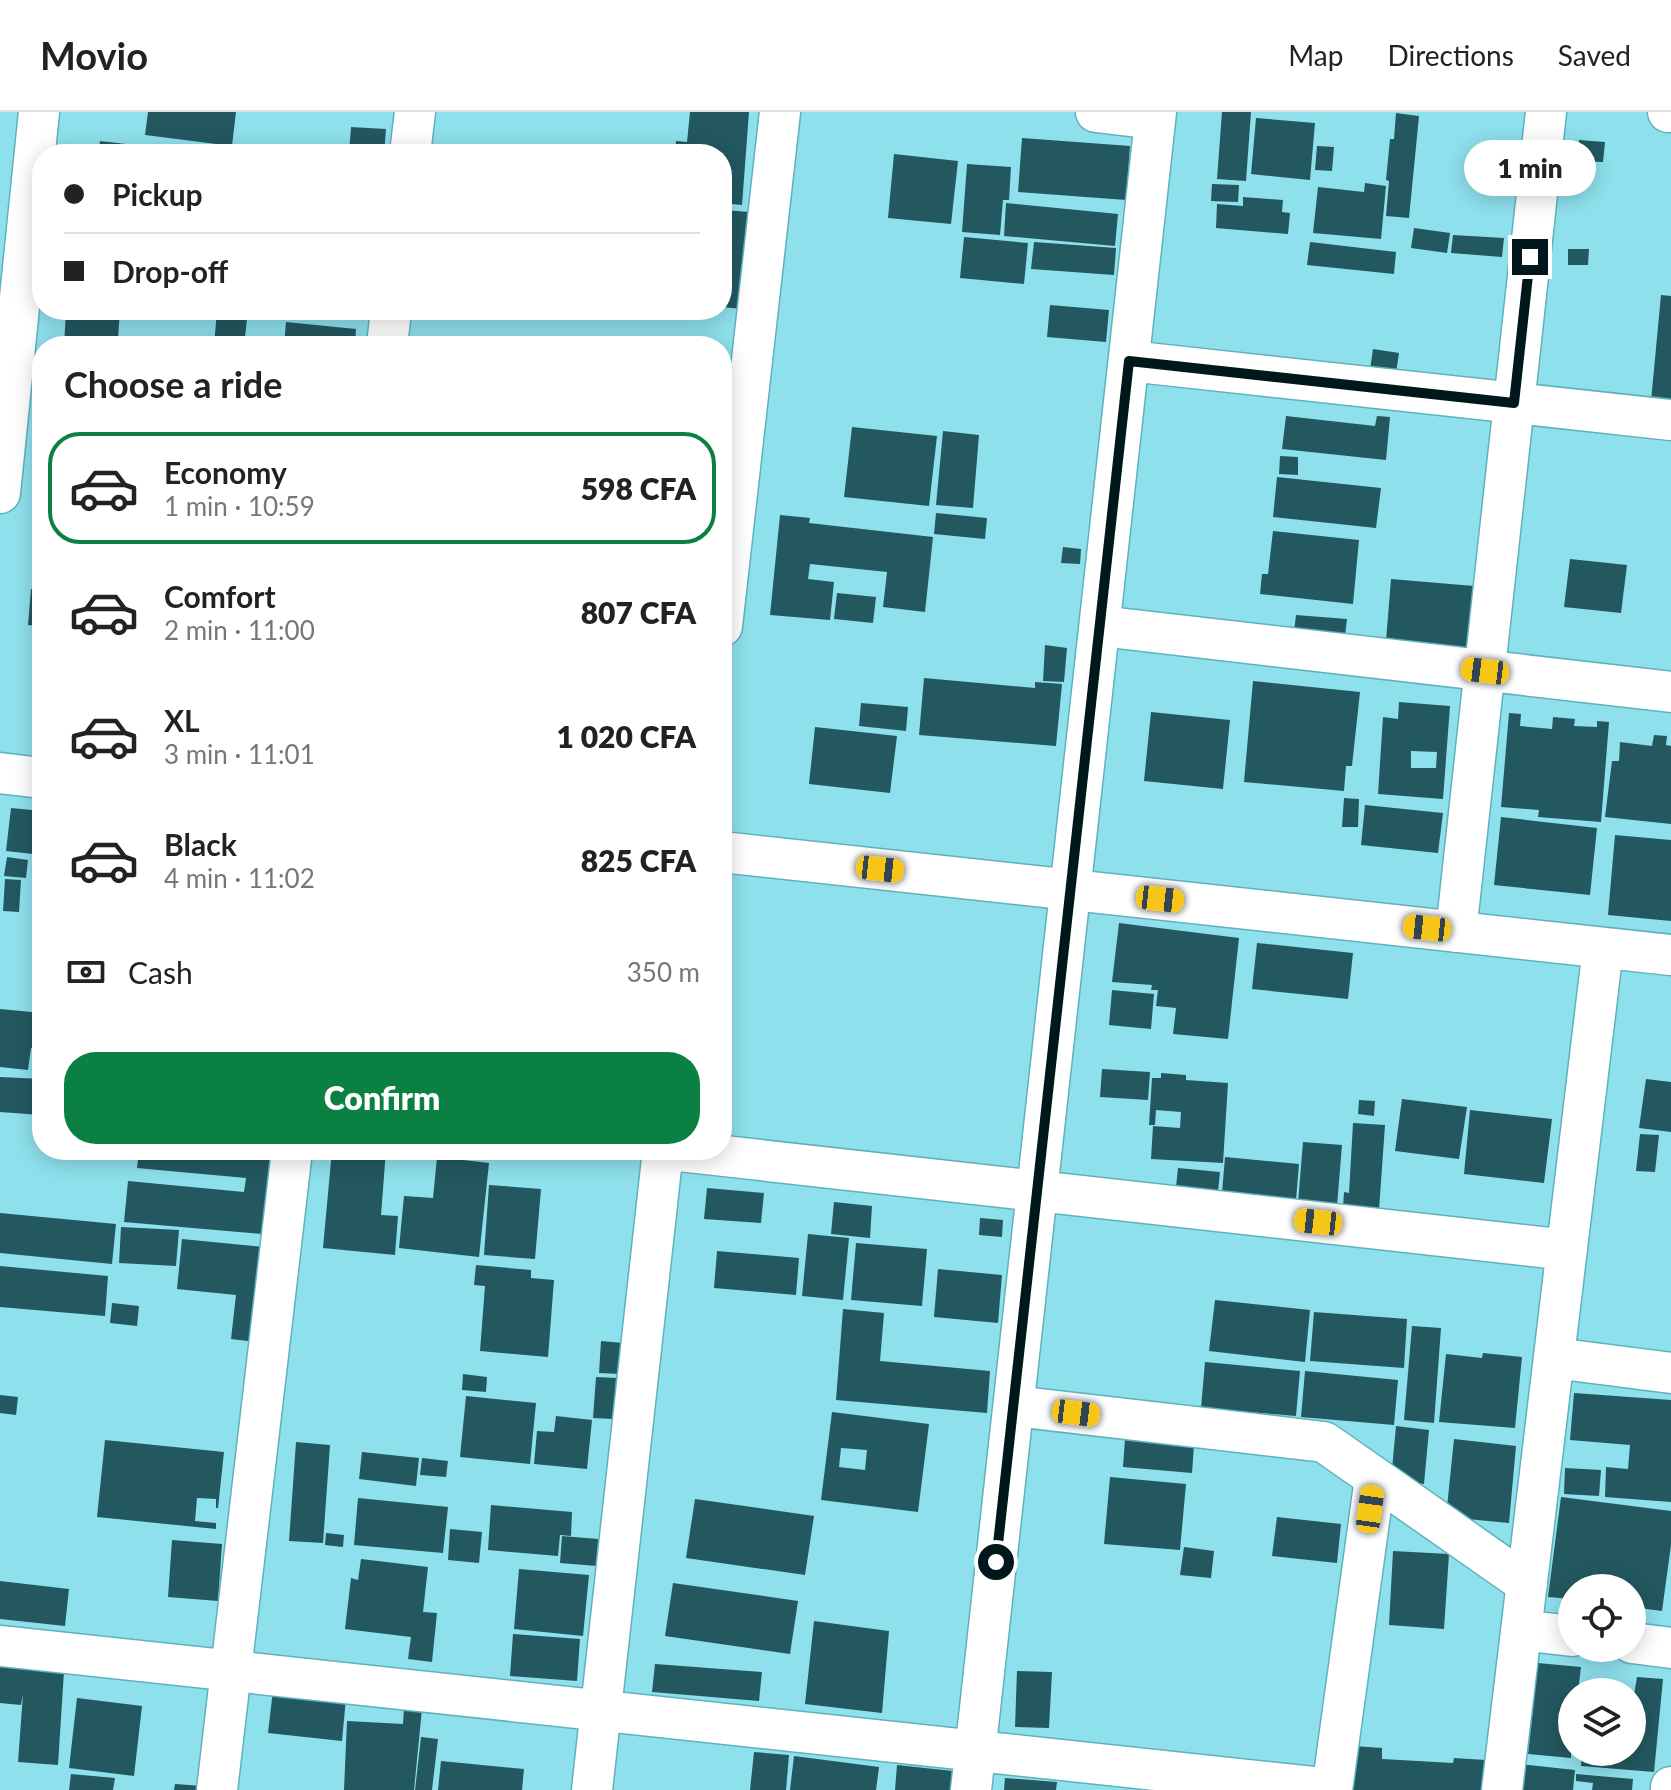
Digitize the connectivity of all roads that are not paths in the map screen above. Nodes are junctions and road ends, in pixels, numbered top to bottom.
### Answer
1 (39, 112) edge
2 (415, 112) edge
3 (780, 112) edge
4 (1096, 112) edge
5 (1546, 112) edge
6 (1156, 115) edge
7 (36, 144) edge
8 (411, 144) edge
9 (32, 180) edge
10 (1129, 361) junction
11 (1514, 403) junction
12 (1671, 420) edge
13 (0, 493) edge
14 (732, 537) edge
15 (1100, 626) junction
16 (1485, 671) junction
17 (1671, 692) edge
18 (0, 773) edge
19 (32, 777) edge
20 (732, 853) edge
21 (1070, 890) junction
22 (1456, 932) junction
23 (1603, 948) junction
24 (1671, 955) edge
25 (732, 1157) edge
26 (291, 1160) edge
27 (662, 1160) edge
28 (1037, 1190) junction
29 (1567, 1250) junction
30 (1554, 1358) junction
31 (1671, 1373) edge
32 (1014, 1406) junction
33 (1375, 1478) junction
34 (1527, 1584) junction
35 (1521, 1630) junction
36 (1558, 1634) edge
37 (1646, 1645) edge
38 (0, 1646) edge
39 (1671, 1648) edge
40 (231, 1671) junction
41 (601, 1710) junction
42 (976, 1751) junction
43 (217, 1790) edge
44 (592, 1790) edge
45 (971, 1790) edge
46 (1332, 1790) edge
47 (1502, 1790) edge

1 - 7 street
2 - 8 street
3 - 14 street
4 - 6 street
5 - 11 street
6 - 10 street
9 - 13 street
10 - 11 street
10 - 15 street
11 - 12 street
11 - 16 street
15 - 16 street
15 - 21 street
16 - 17 street
16 - 22 street
18 - 19 street
20 - 21 street
21 - 22 street
21 - 28 street
22 - 23 street
23 - 24 street
23 - 29 street
25 - 28 street
26 - 40 street
27 - 41 street
28 - 29 street
28 - 32 street
29 - 30 street
30 - 31 street
30 - 34 street
32 - 33 street
32 - 42 street
33 - 34 street
33 - 46 street
34 - 35 street
35 - 36 street
35 - 47 street
37 - 39 street
38 - 40 street
40 - 41 street
40 - 43 street
41 - 42 street
41 - 44 street
42 - 45 street
42 - 46 street

